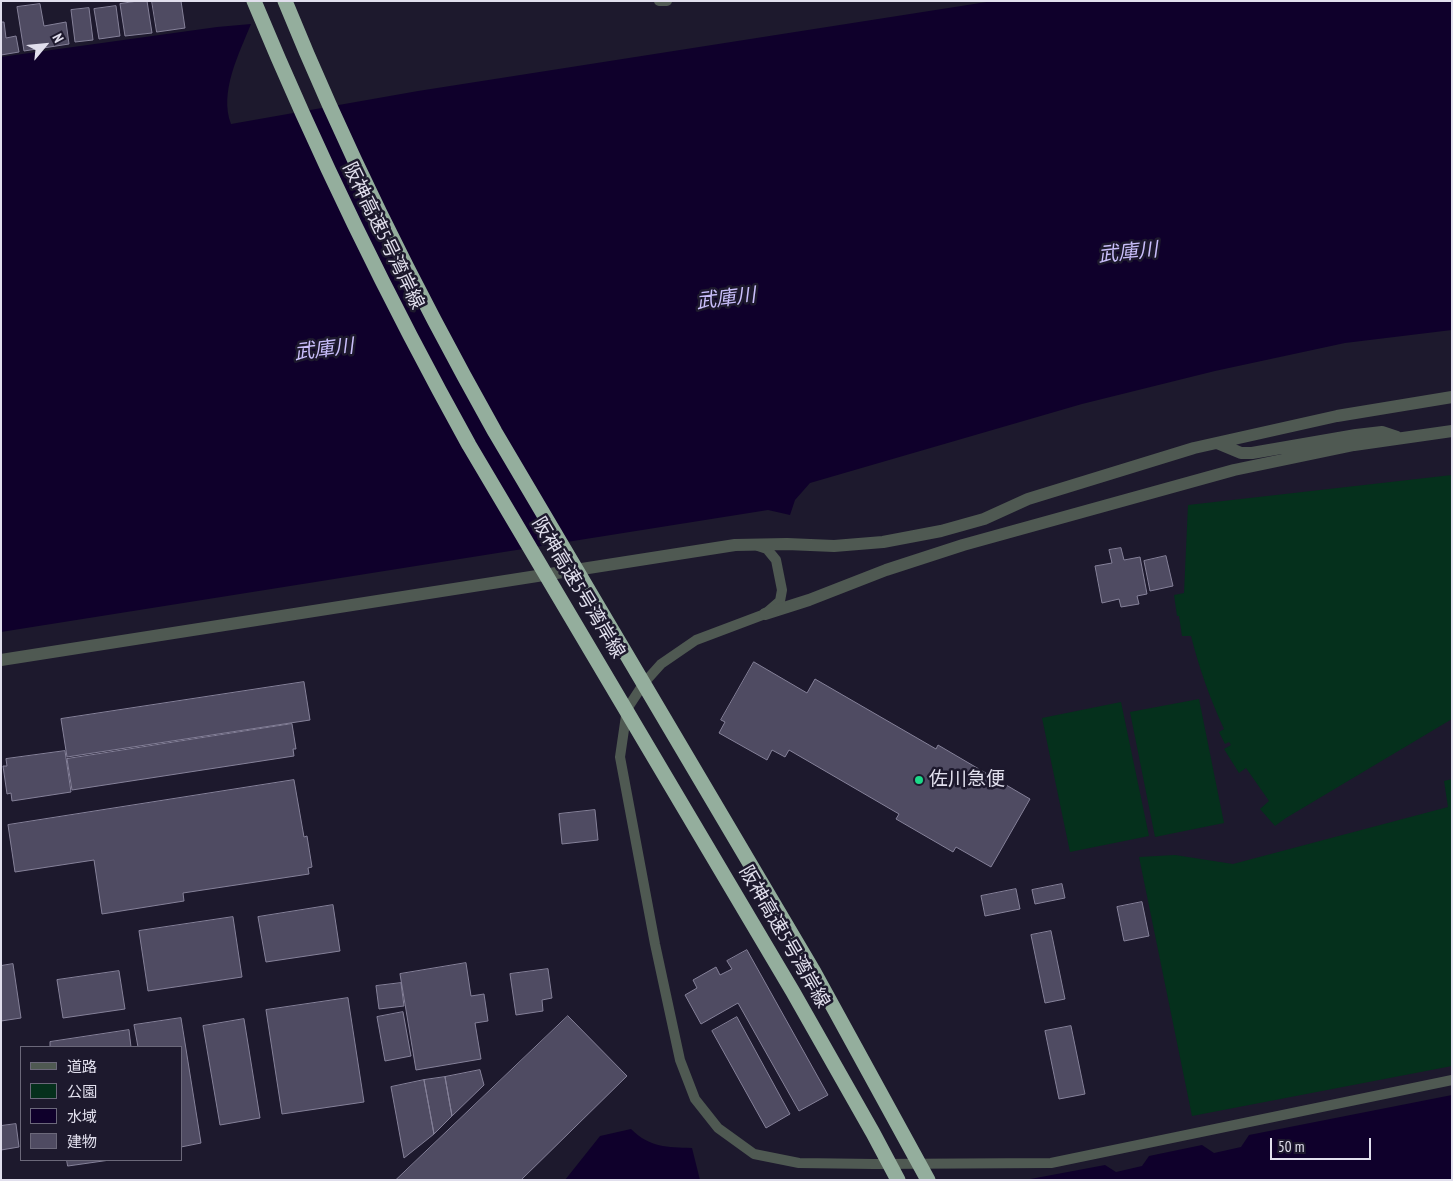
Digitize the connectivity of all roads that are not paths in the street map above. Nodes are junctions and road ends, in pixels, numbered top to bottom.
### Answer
1 (254, 1) edge
2 (285, 1) edge
3 (659, 1) edge
4 (667, 1) edge
5 (1452, 397) edge
6 (1452, 430) edge
7 (1400, 438) junction
8 (1217, 443) junction
9 (753, 544) junction
10 (765, 614) junction
11 (1, 660) edge
12 (1452, 1080) edge
13 (898, 1180) edge
14 (928, 1180) edge

1 - 13 highway, 阪神高速5号湾岸線, bridge
2 - 14 highway, 阪神高速5号湾岸線, bridge
3 - 4 street
5 - 8 street
6 - 7 street
7 - 8 street
7 - 10 street
8 - 9 street
9 - 10 street
9 - 11 street
10 - 12 street

